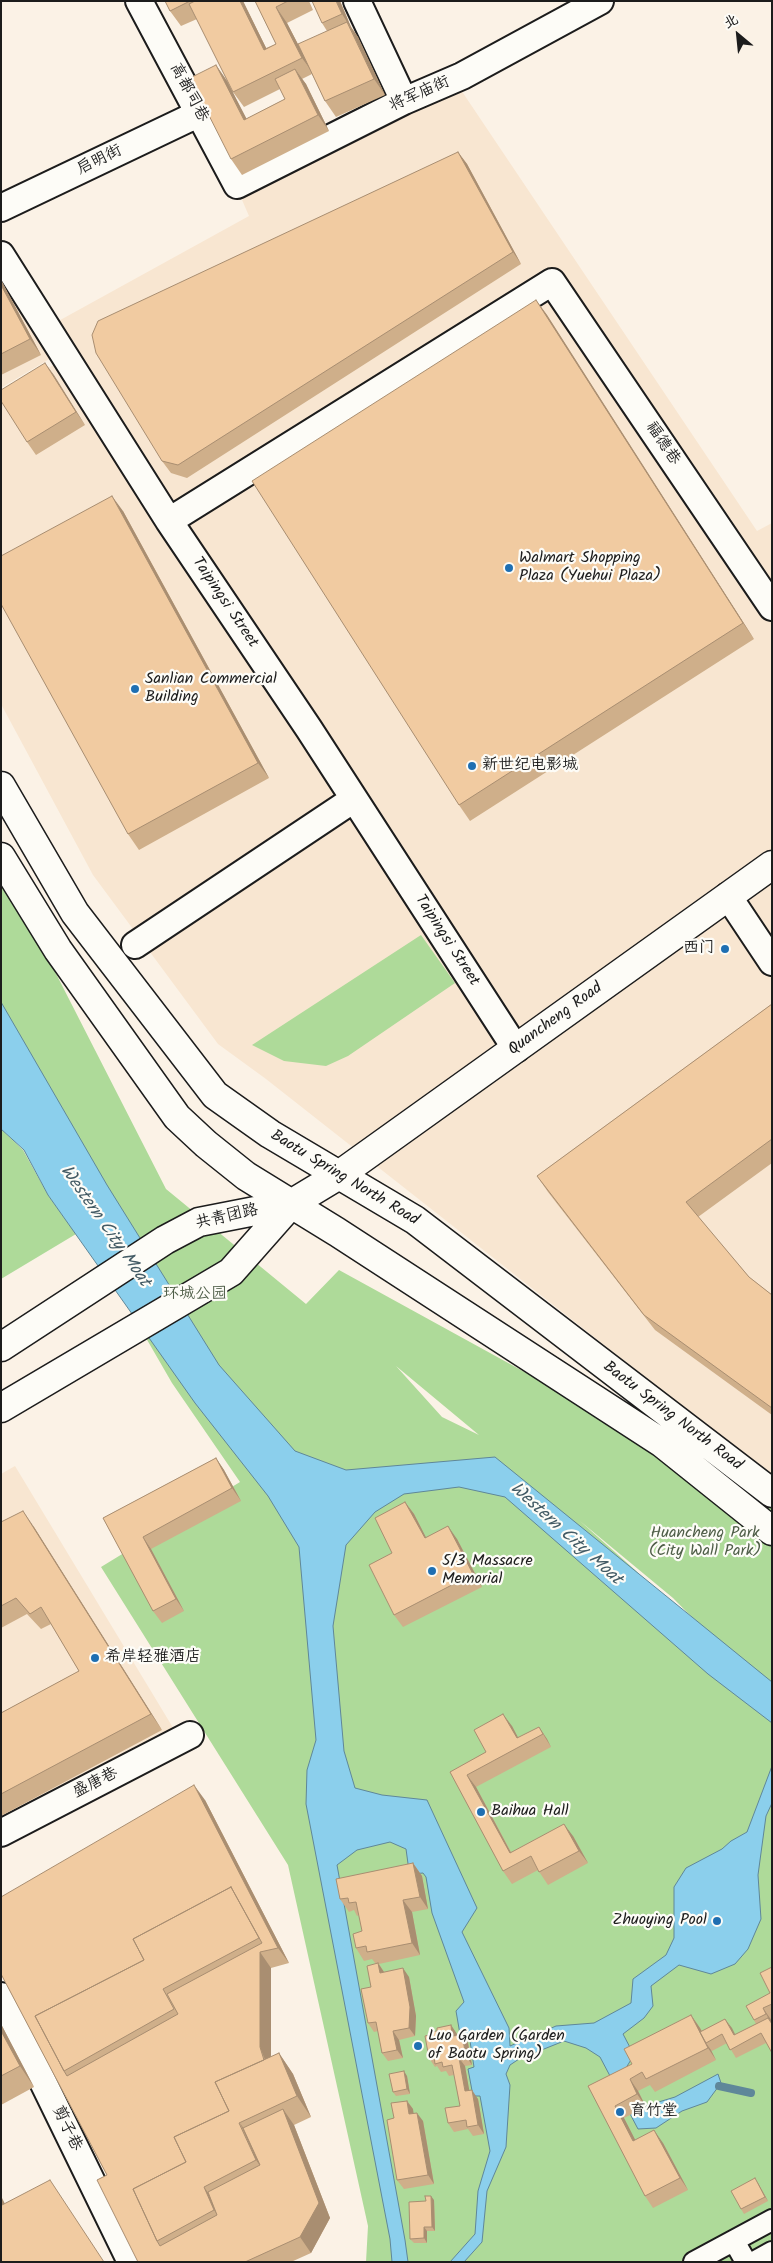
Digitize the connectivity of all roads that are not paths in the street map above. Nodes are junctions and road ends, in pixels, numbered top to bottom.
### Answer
1 (140, 1) edge
2 (357, 1) edge
3 (600, 1) edge
4 (404, 101) junction
5 (198, 114) junction
6 (238, 185) joint
7 (1, 208) edge
8 (1, 255) edge
9 (169, 521) junction
10 (772, 607) edge
11 (1, 786) edge
12 (354, 799) junction
13 (1, 856) edge
14 (772, 865) edge
15 (728, 896) junction
16 (135, 945) dead end
17 (772, 962) edge
18 (516, 1049) junction
19 (339, 1175) junction
20 (291, 1204) junction
21 (1, 1347) edge
22 (1, 1408) edge
23 (772, 1493) edge
24 (772, 1531) edge
25 (190, 1734) dead end
26 (1, 1833) edge
27 (1, 1996) edge
28 (772, 2220) edge
29 (734, 2241) junction
30 (772, 2252) edge
31 (131, 2262) edge
32 (694, 2262) edge
33 (746, 2262) edge
34 (754, 2262) edge

1 - 5 street, 高都司巷
2 - 4 street
3 - 4 street, 将军庙街
4 - 6 street, 将军庙街
5 - 6 street, 高都司巷
5 - 7 street, 启明街
8 - 9 street, Taipingsi Street
9 - 10 street, 福德巷
9 - 12 street, Taipingsi Street
11 - 19 main road, Baotu Spring North Road
12 - 16 street
12 - 18 street, Taipingsi Street
13 - 20 main road, Baotu Spring North Road
14 - 15 main road, Quancheng Road
15 - 17 street
15 - 18 main road, Quancheng Road
18 - 19 main road, Quancheng Road
19 - 20 main road, 共青团路
19 - 23 main road, Baotu Spring North Road
20 - 21 main road, 共青团路
20 - 22 main road, 共青团路
20 - 24 main road, Baotu Spring North Road
25 - 26 street, 盛唐巷
27 - 31 street, 剪子巷
28 - 29 street
29 - 32 street
29 - 33 street
30 - 34 street

